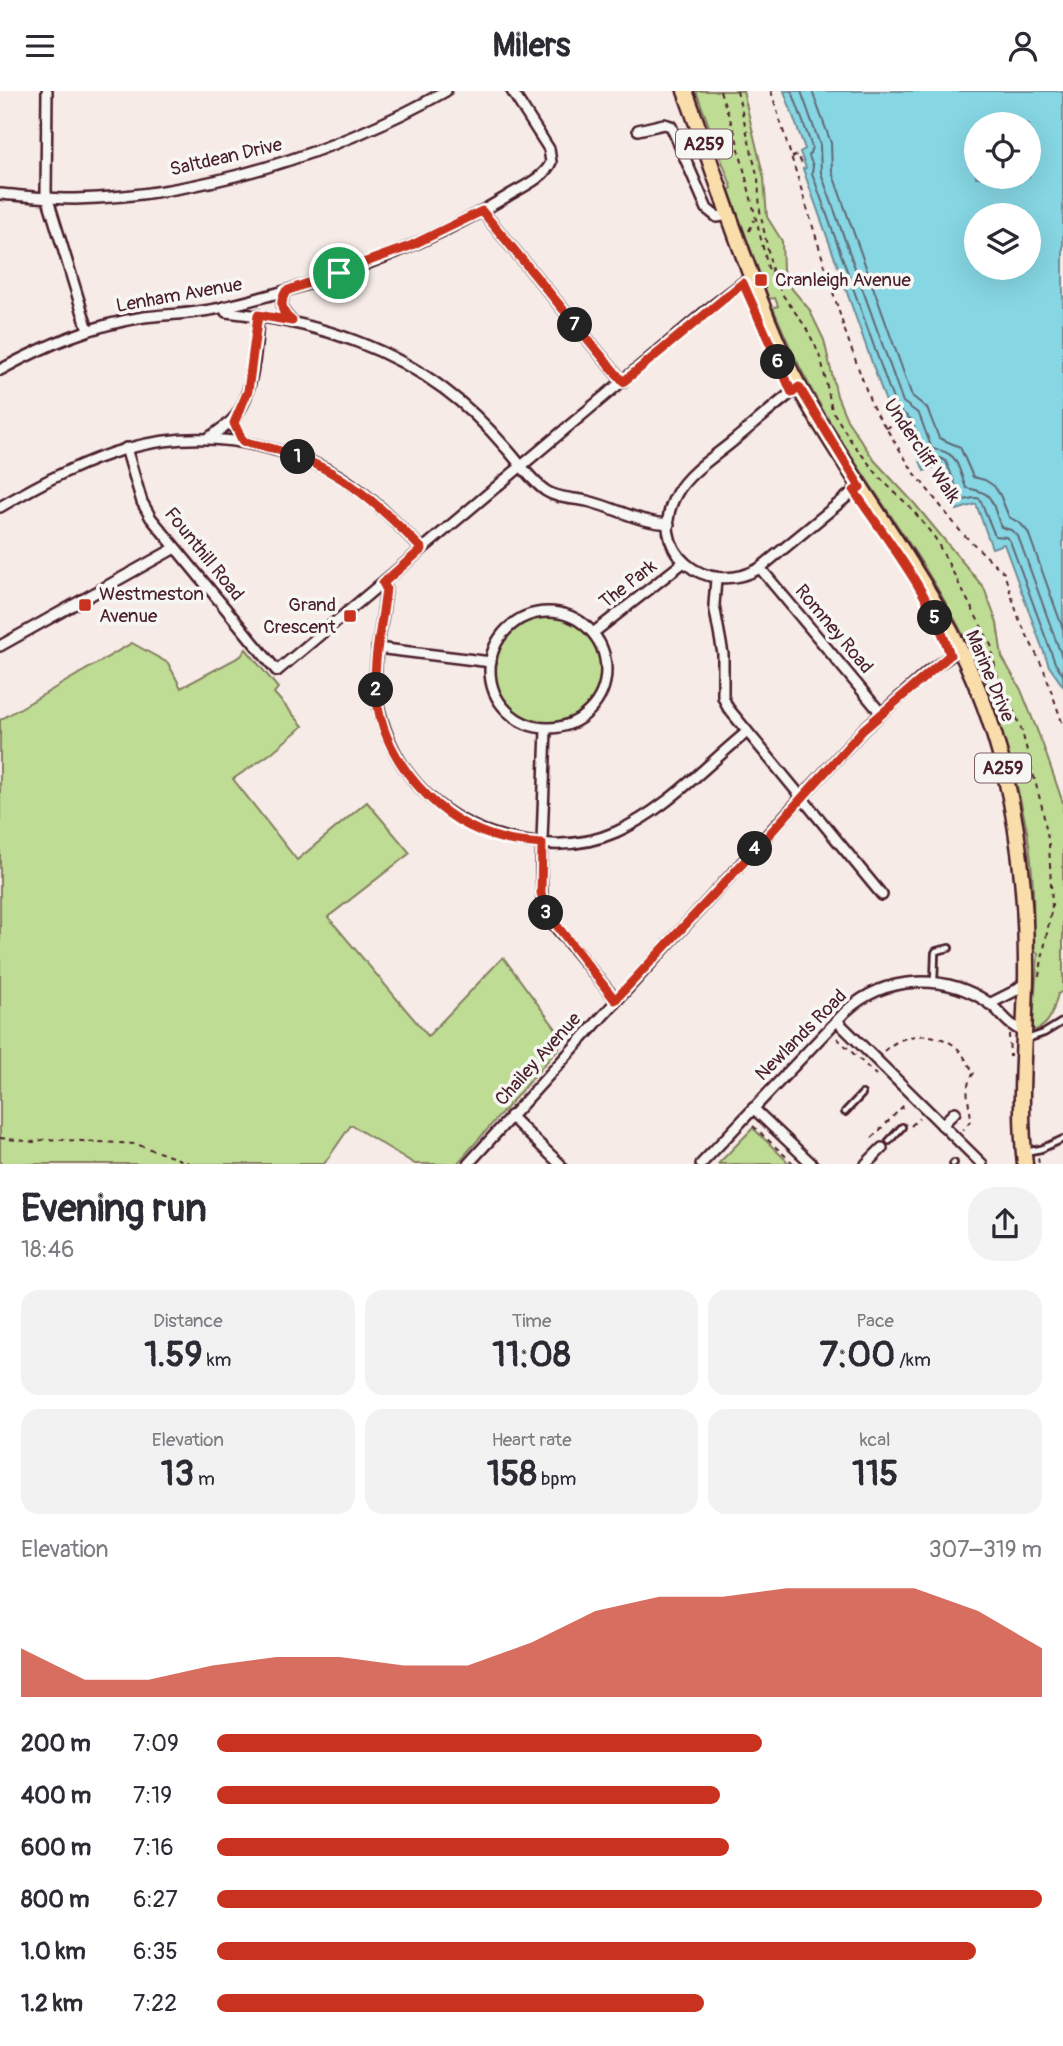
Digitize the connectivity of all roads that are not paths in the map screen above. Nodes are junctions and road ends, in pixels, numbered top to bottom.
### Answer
1 (47, 91) edge
2 (446, 91) edge
3 (512, 91) edge
4 (685, 91) edge
5 (638, 130) dead end
6 (0, 194) edge
7 (47, 197) junction
8 (482, 211) junction
9 (729, 215) junction
10 (757, 278) junction
11 (286, 291) junction
12 (224, 307) junction
13 (258, 315) junction
14 (292, 321) junction
15 (88, 330) junction
16 (0, 370) edge
17 (623, 382) junction
18 (799, 387) junction
19 (234, 418) junction
20 (208, 438) junction
21 (243, 442) junction
22 (126, 448) junction
23 (522, 466) junction
24 (860, 487) junction
25 (0, 507) edge
26 (668, 524) junction
27 (175, 548) junction
28 (422, 549) junction
29 (684, 562) junction
30 (760, 568) junction
31 (716, 579) junction
32 (383, 583) junction
33 (593, 633) junction
34 (0, 646) edge
35 (377, 649) junction
36 (959, 650) junction
37 (491, 662) junction
38 (880, 712) junction
39 (546, 729) junction
40 (747, 732) junction
41 (801, 798) junction
42 (542, 844) junction
43 (882, 895) dead end
44 (949, 948) dead end
45 (934, 983) junction
46 (1026, 985) junction
47 (615, 1000) junction
48 (989, 1004) junction
49 (837, 1021) junction
50 (1062, 1022) edge
51 (1023, 1035) junction
52 (862, 1094) dead end
53 (753, 1108) junction
54 (845, 1112) dead end
55 (955, 1112) dead end
56 (510, 1116) junction
57 (942, 1125) junction
58 (902, 1128) dead end
59 (1063, 1139) edge
60 (886, 1144) joint
61 (1025, 1158) edge
62 (468, 1164) edge
63 (560, 1164) edge
64 (701, 1164) edge
65 (812, 1164) edge
66 (866, 1164) edge
67 (982, 1164) edge

1 - 7 street
2 - 7 street, Saltdean Drive
3 - 8 street, Lenham Avenue
4 - 9 main road, Marine Drive / A259
5 - 9 street
6 - 7 street, Saltdean Drive
7 - 15 street
8 - 11 street, Lenham Avenue
8 - 17 street
9 - 10 main road, Marine Drive / A259
10 - 17 street
10 - 18 main road, Marine Drive / A259
11 - 12 street, Lenham Avenue
11 - 14 street
12 - 13 street
12 - 15 street, Lenham Avenue
13 - 14 street
13 - 19 street
14 - 23 street
15 - 16 street, Lenham Avenue
17 - 23 street
18 - 24 main road, Marine Drive / A259
18 - 26 street
19 - 20 street
19 - 21 street
20 - 21 street
20 - 22 street
21 - 28 street
22 - 25 street
22 - 27 street, Founthill Road
23 - 26 street
23 - 28 street
24 - 30 street
24 - 36 main road, Marine Drive / A259
26 - 29 street
27 - 32 street, Founthill Road
27 - 34 street
28 - 32 street
29 - 31 street
29 - 33 street, The Park
30 - 31 street
30 - 38 street, Romney Road
31 - 40 street
32 - 35 street
33 - 37 street, The Park
33 - 39 street, The Park
35 - 37 street
35 - 42 street
36 - 38 street, Chailey Avenue
36 - 46 main road, Marine Drive / A259
37 - 39 street
38 - 41 street, Chailey Avenue
39 - 42 street
40 - 41 street
40 - 42 street
41 - 43 street
41 - 47 street, Chailey Avenue
42 - 47 street
44 - 45 lane
45 - 48 street, Newlands Road
45 - 49 street, Newlands Road
46 - 48 street
46 - 51 main road, Marine Drive / A259
47 - 56 street, Chailey Avenue
48 - 51 street, Newlands Road
49 - 53 street, Newlands Road
49 - 57 street
50 - 51 lane
51 - 61 main road, Marine Drive / A259
52 - 54 lane
53 - 64 street, Newlands Road
53 - 65 street
55 - 57 street
56 - 62 street, Chailey Avenue
56 - 63 street
57 - 67 street
58 - 60 lane
59 - 61 lane
60 - 66 street

